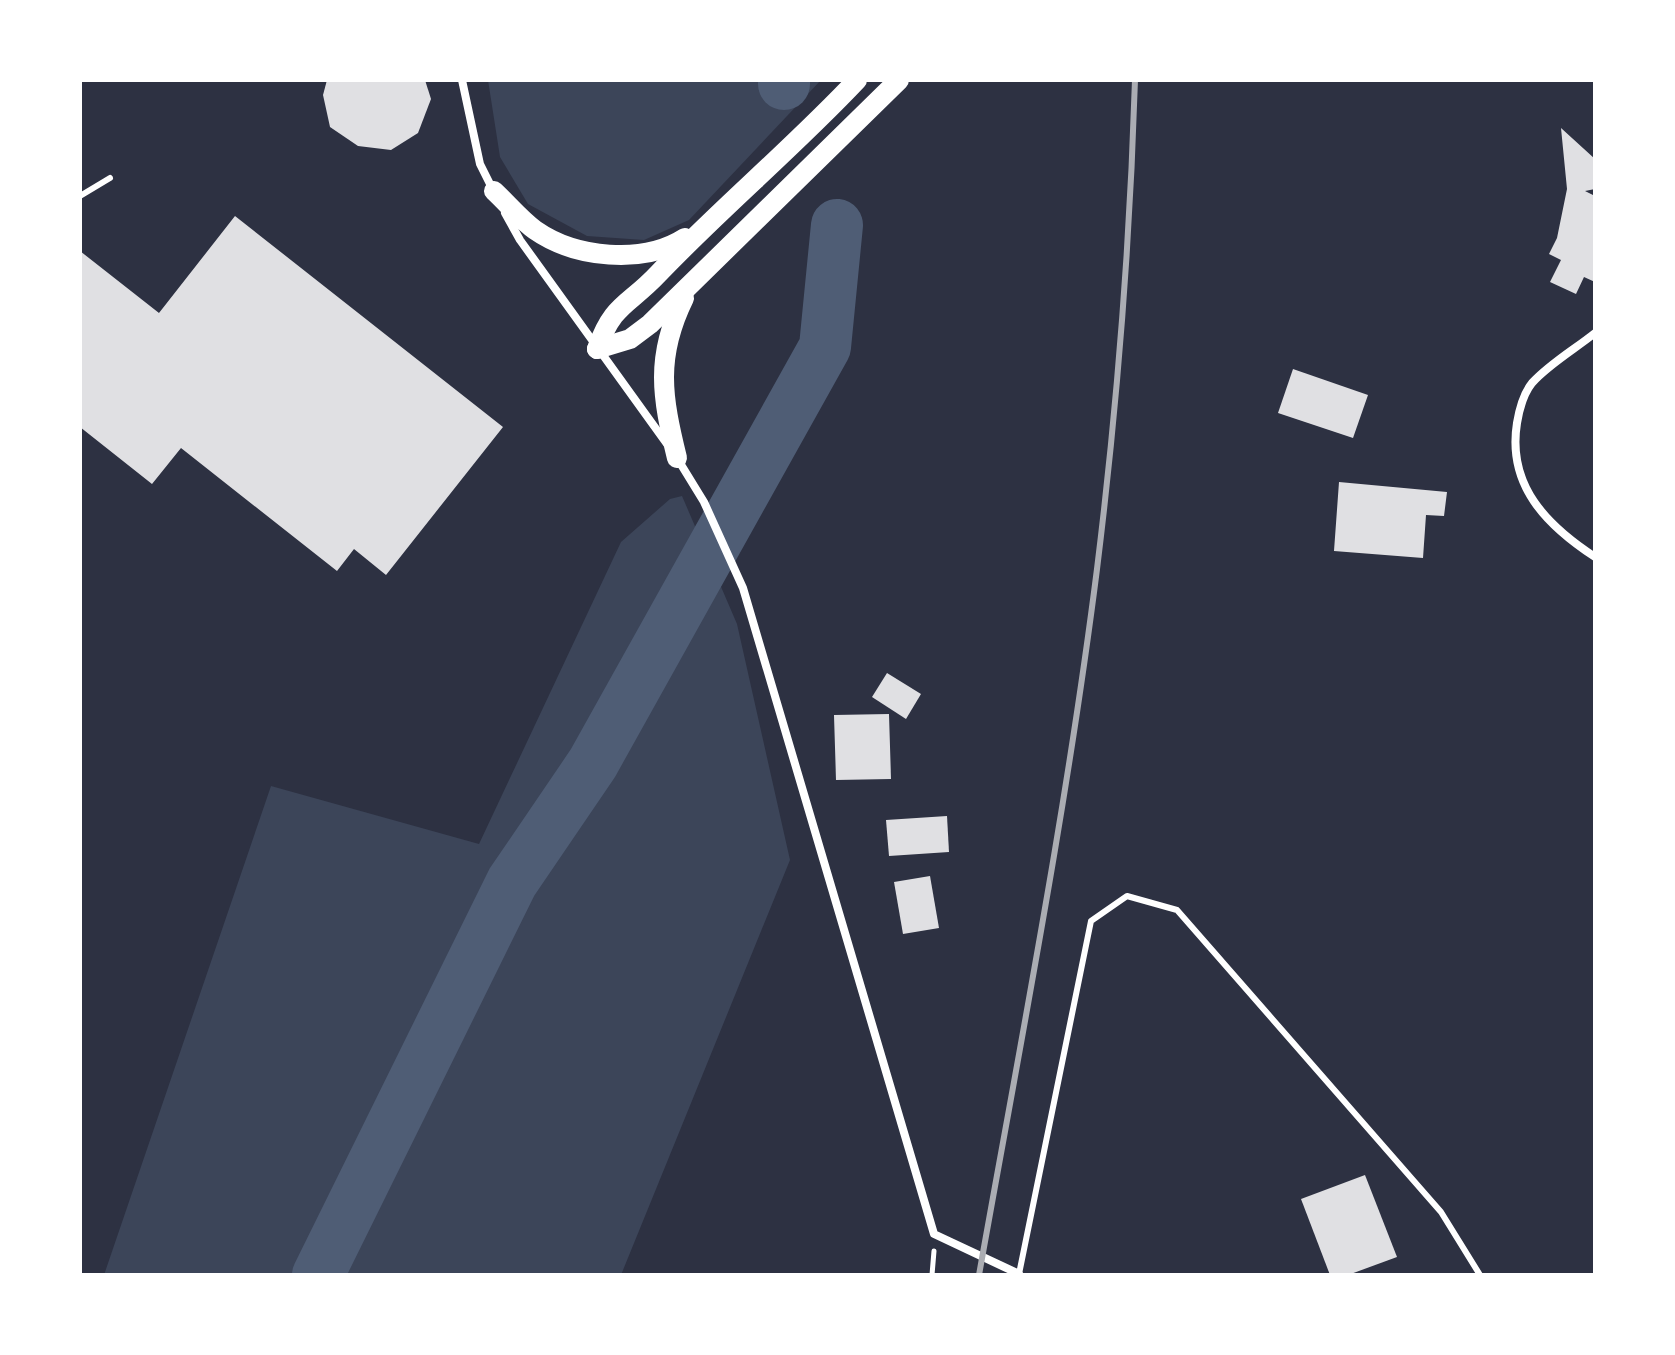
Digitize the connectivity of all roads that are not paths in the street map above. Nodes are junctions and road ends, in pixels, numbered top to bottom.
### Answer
1 (462, 80) edge
2 (857, 80) edge
3 (899, 80) edge
4 (110, 178) dead end
5 (494, 191) junction
6 (80, 196) edge
7 (705, 225) junction
8 (713, 265) junction
9 (1595, 333) edge
10 (597, 349) junction
11 (677, 458) junction
12 (1595, 557) edge
13 (1019, 1275) edge
14 (1480, 1275) edge

1 - 5 street
2 - 7 main road
3 - 8 main road
4 - 6 lane
5 - 7 main road
5 - 10 street
7 - 10 main road
8 - 10 main road
8 - 11 main road
9 - 12 street
10 - 11 street
11 - 13 street
13 - 14 lane

